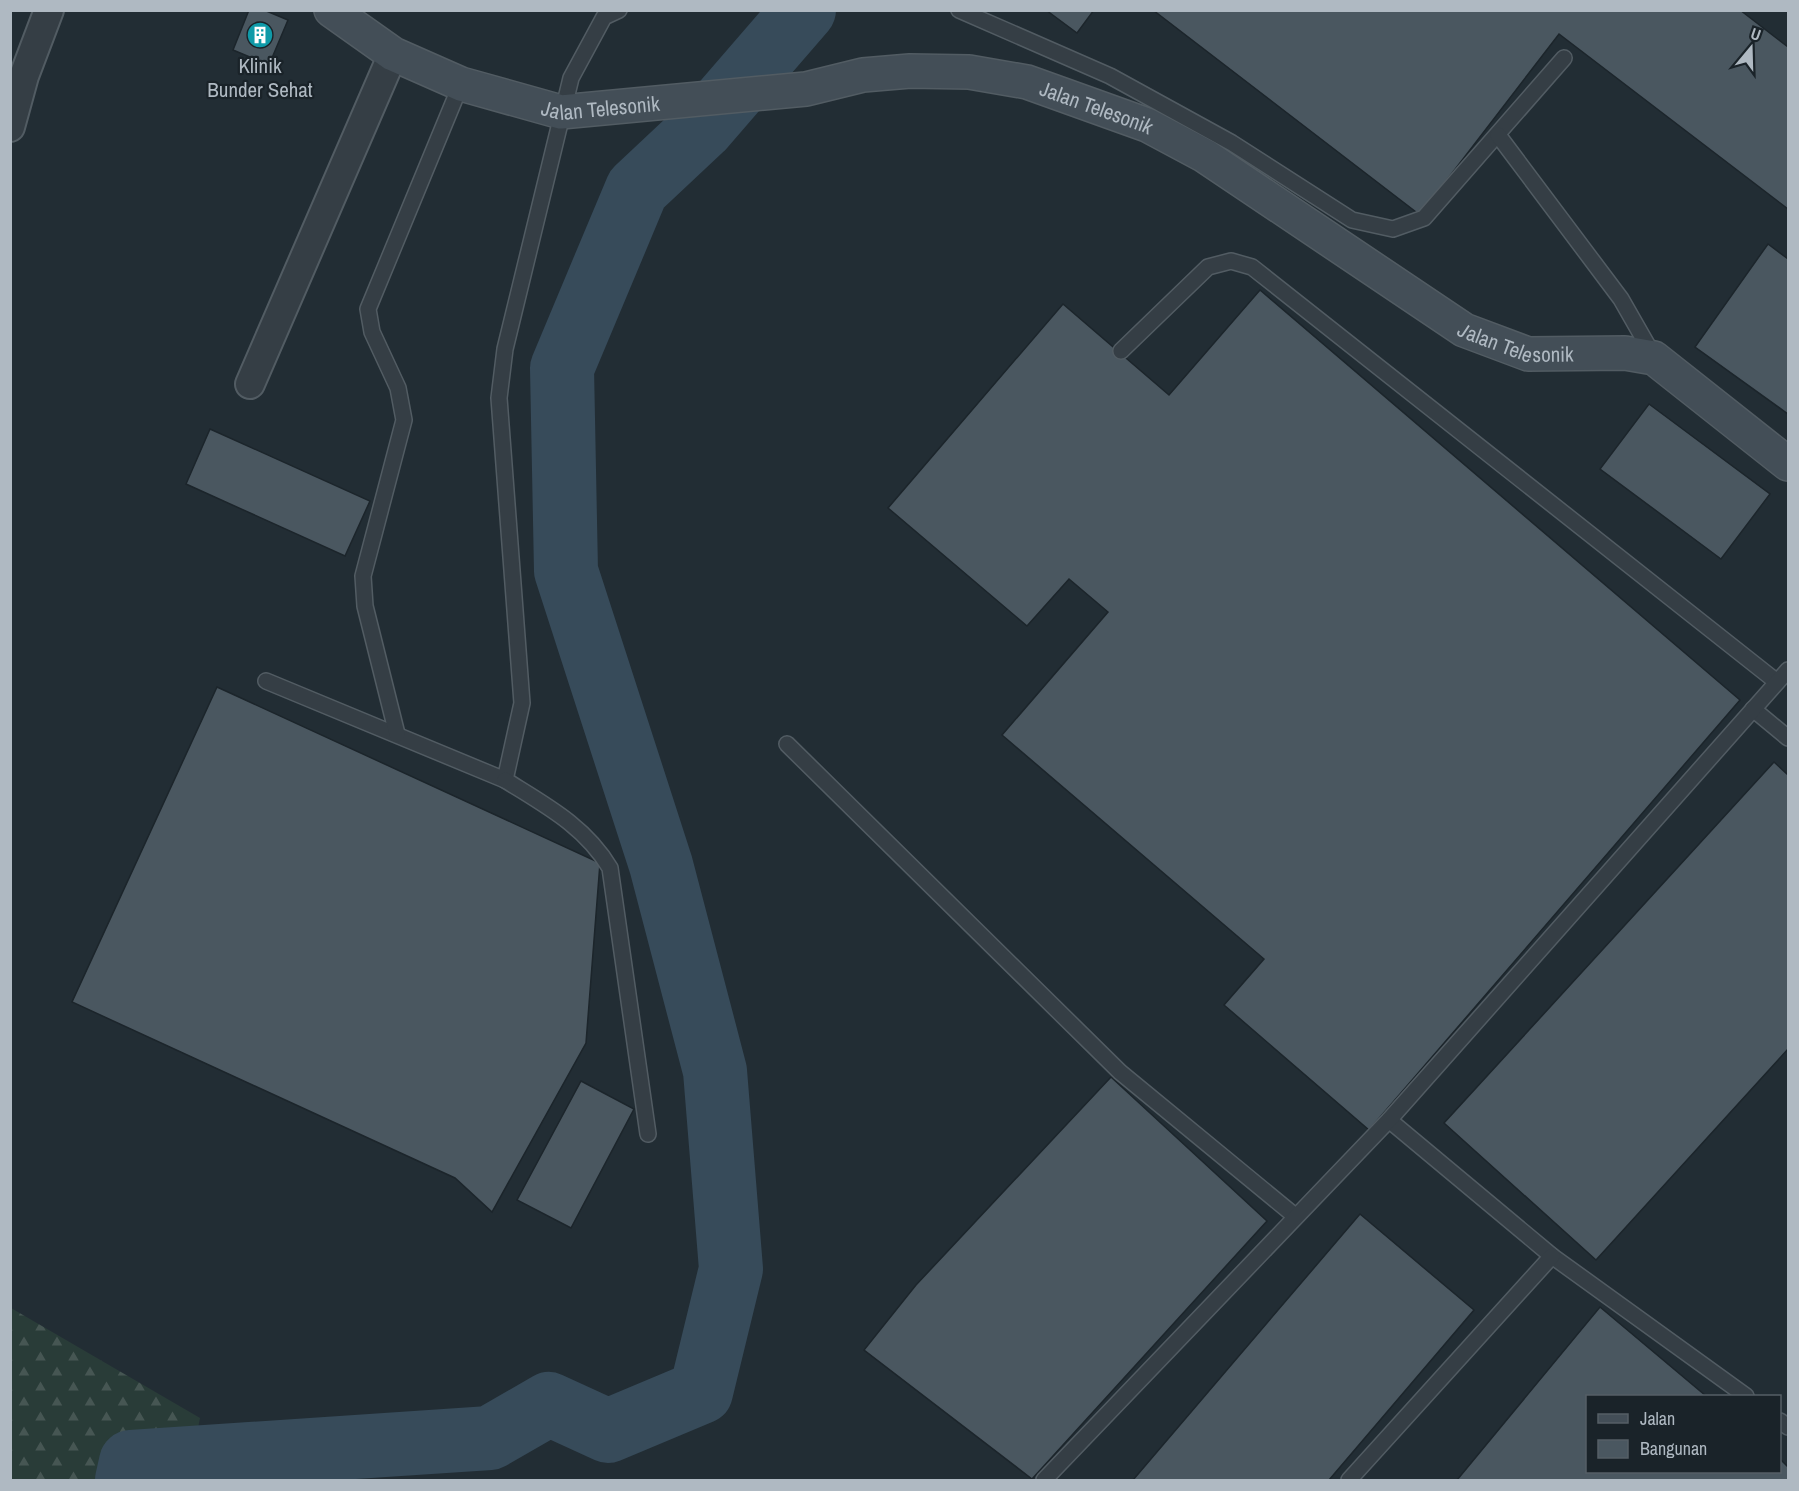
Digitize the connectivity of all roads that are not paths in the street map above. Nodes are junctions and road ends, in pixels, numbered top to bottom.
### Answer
1 (49, 10) edge
2 (331, 10) edge
3 (619, 10) edge
4 (959, 10) edge
5 (393, 54) junction
6 (1564, 58) dead end
7 (461, 84) junction
8 (561, 112) junction
9 (10, 127) edge
10 (1498, 135) junction
11 (1121, 351) dead end
12 (1654, 358) junction
13 (250, 384) dead end
14 (1788, 464) edge
15 (1788, 670) edge
16 (266, 681) dead end
17 (1777, 681) junction
18 (1753, 709) junction
19 (397, 734) junction
20 (1788, 738) edge
21 (787, 744) dead end
22 (505, 780) junction
23 (1389, 1119) junction
24 (648, 1134) dead end
25 (1295, 1216) junction
26 (1552, 1256) junction
27 (1745, 1395) edge
28 (1044, 1480) edge
29 (1349, 1480) edge

1 - 9 street
2 - 5 street, Jalan Telesonik
3 - 8 lane
4 - 10 lane
5 - 7 street, Jalan Telesonik
5 - 13 street
6 - 10 lane
7 - 8 street, Jalan Telesonik
7 - 19 lane
8 - 12 street, Jalan Telesonik
8 - 22 lane
10 - 12 lane
11 - 17 lane
12 - 14 street, Jalan Telesonik
15 - 17 lane
16 - 19 lane
17 - 18 lane
18 - 20 lane
18 - 23 lane
19 - 22 lane
21 - 25 lane
22 - 24 lane
23 - 25 lane
23 - 26 lane
25 - 28 lane
26 - 27 lane
26 - 29 lane

